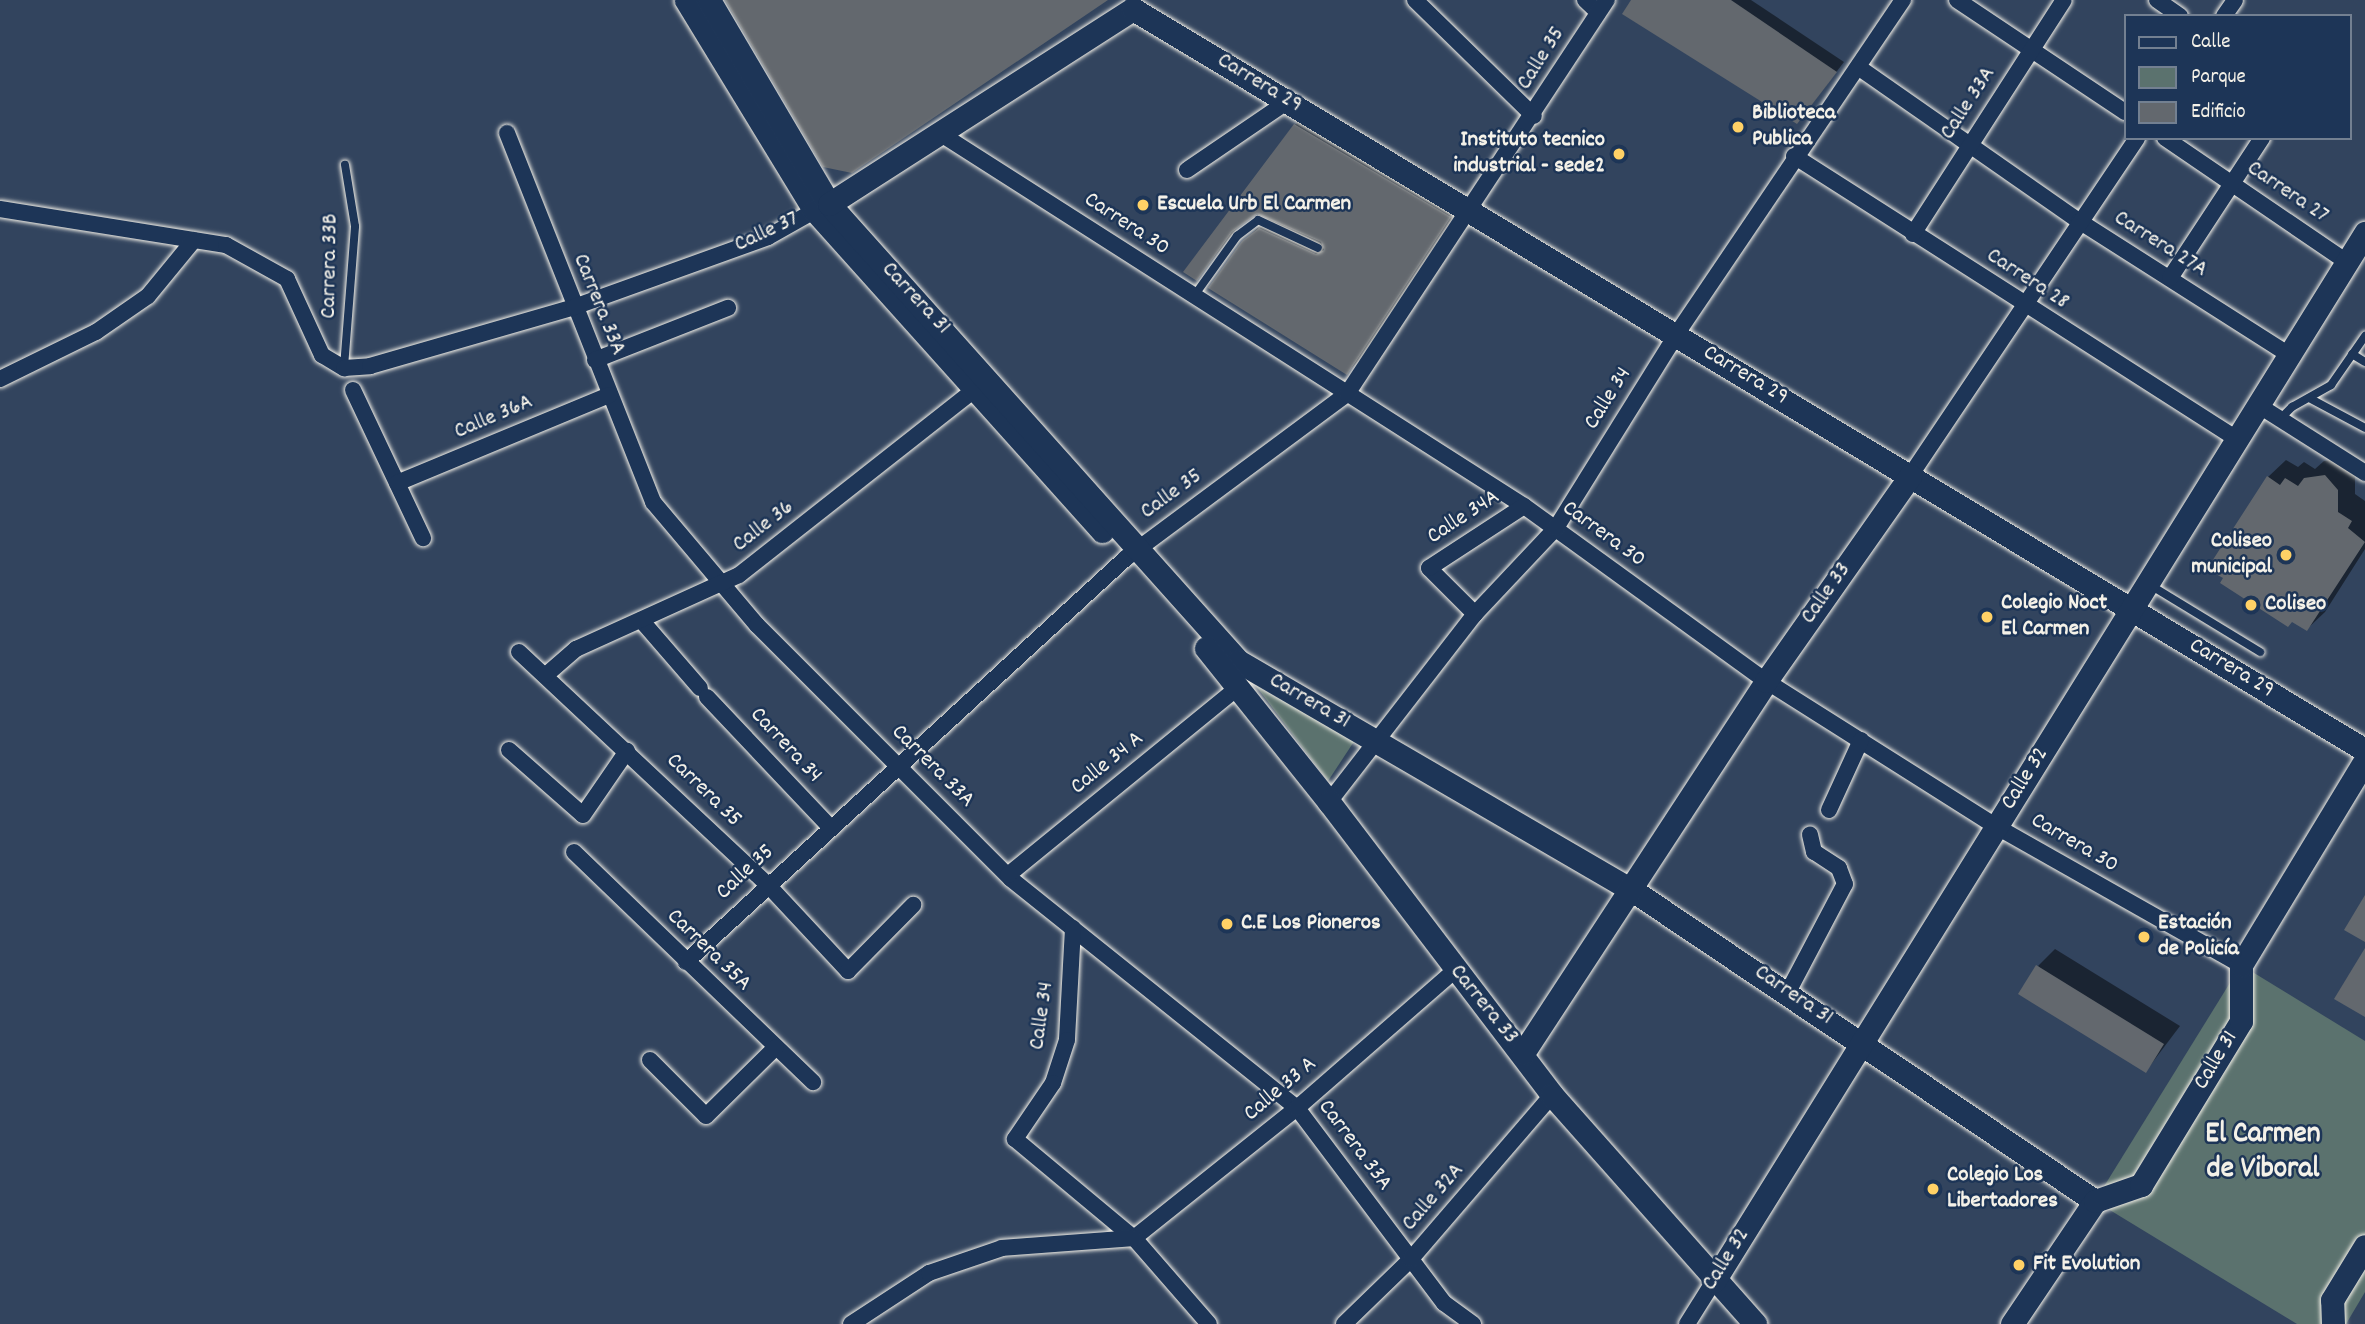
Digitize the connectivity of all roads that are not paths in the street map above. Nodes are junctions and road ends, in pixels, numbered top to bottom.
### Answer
1 (686, 0) edge
2 (709, 0) edge
3 (1415, 0) edge
4 (1585, 0) edge
5 (1903, 0) edge
6 (1957, 0) edge
7 (2064, 0) edge
8 (2157, 0) edge
9 (1136, 3) edge
10 (1602, 6) edge
11 (2177, 14) edge
12 (2031, 49) junction
13 (1858, 67) junction
14 (1288, 101) junction
15 (2124, 111) edge
16 (1534, 116) junction
17 (506, 133) dead end
18 (942, 134) junction
19 (2136, 140) edge
20 (2168, 140) edge
21 (2261, 140) edge
22 (1970, 145) junction
23 (1794, 156) junction
24 (345, 165) dead end
25 (1187, 170) dead end
26 (2231, 183) junction
27 (822, 207) junction
28 (0, 209) edge
29 (1468, 210) junction
30 (2079, 220) junction
31 (2365, 233) edge
32 (1913, 234) junction
33 (194, 240) junction
34 (1318, 248) dead end
35 (2347, 262) junction
36 (2170, 278) junction
37 (1194, 296) junction
38 (2026, 306) junction
39 (574, 307) junction
40 (728, 308) dead end
41 (1676, 335) junction
42 (2365, 336) edge
43 (2289, 355) junction
44 (2352, 355) junction
45 (595, 360) junction
46 (2365, 362) edge
47 (344, 368) junction
48 (0, 379) edge
49 (981, 384) junction
50 (353, 390) dead end
51 (609, 394) junction
52 (1347, 394) junction
53 (2311, 399) junction
54 (2258, 405) junction
55 (2281, 418) junction
56 (2365, 428) edge
57 (2237, 439) junction
58 (2365, 473) edge
59 (1910, 476) junction
60 (397, 483) junction
61 (1524, 506) junction
62 (1556, 528) junction
63 (423, 538) dead end
64 (1131, 553) junction
65 (721, 583) junction
66 (2148, 583) junction
67 (2132, 610) junction
68 (1475, 614) junction
69 (641, 620) junction
70 (519, 652) dead end
71 (2260, 652) dead end
72 (546, 676) junction
73 (1232, 680) junction
74 (1766, 681) junction
75 (1374, 739) junction
76 (1861, 740) junction
77 (2365, 750) edge
78 (509, 751) dead end
79 (627, 751) junction
80 (2365, 760) edge
81 (897, 764) junction
82 (1329, 802) junction
83 (1829, 810) dead end
84 (829, 826) junction
85 (1997, 827) junction
86 (1810, 834) dead end
87 (574, 852) dead end
88 (1008, 875) junction
89 (768, 884) junction
90 (1632, 890) junction
91 (913, 905) dead end
92 (1073, 928) junction
93 (686, 962) junction
94 (2241, 965) junction
95 (1454, 971) junction
96 (1787, 992) junction
97 (1863, 1042) junction
98 (776, 1047) junction
99 (1523, 1053) junction
100 (650, 1060) dead end
101 (813, 1082) dead end
102 (1552, 1096) junction
103 (1297, 1108) junction
104 (2095, 1201) junction
105 (1134, 1238) junction
106 (2365, 1245) edge
107 (1411, 1259) junction
108 (1714, 1281) junction
109 (851, 1324) edge
110 (1209, 1324) edge
111 (1344, 1324) edge
112 (1473, 1324) edge
113 (1687, 1324) edge
114 (1755, 1324) edge
115 (2012, 1324) edge
116 (2333, 1324) edge

1 - 27 main road, Carrera 31
2 - 27 main road, Carrera 31
3 - 16 street
4 - 10 street
5 - 13 street, Calle 34
6 - 12 street
7 - 12 street, Calle 33A
8 - 11 street
9 - 14 main road, Carrera 29
9 - 18 main road, Calle 37
10 - 16 street, Calle 35
12 - 15 street
12 - 22 street, Calle 33A
13 - 22 street, Carrera 27A
13 - 23 street, Calle 34
14 - 25 street
14 - 29 main road, Carrera 29
16 - 29 street, Calle 35
17 - 39 street, Carrera 33A
18 - 27 main road, Calle 37
18 - 37 street, Carrera 30
19 - 30 street, Calle 33
20 - 26 street, Carrera 27
21 - 26 street
22 - 30 street, Carrera 27A
22 - 32 street, Calle 33A
23 - 32 street, Carrera 28
23 - 41 street, Calle 34
24 - 47 lane, Carrera 33B
26 - 35 street, Carrera 27
26 - 36 street
27 - 39 street, Calle 37
27 - 49 main road, Carrera 31
28 - 33 street
29 - 41 main road, Carrera 29
29 - 52 street, Calle 35
30 - 36 street, Carrera 27A
30 - 38 street, Calle 33
31 - 35 main road, Calle 32
32 - 38 street, Carrera 28
33 - 47 street
33 - 48 street
34 - 37 lane
35 - 43 main road, Calle 32
36 - 43 street, Carrera 27A
37 - 52 street, Carrera 30
38 - 57 street, Carrera 28
38 - 59 street, Calle 33
39 - 45 street, Carrera 33A
39 - 47 street, Calle 37
40 - 45 street
41 - 59 main road, Carrera 29
41 - 62 street, Calle 34
42 - 44 lane
43 - 54 main road, Calle 32
44 - 46 lane
44 - 53 lane
45 - 51 street, Carrera 33A
49 - 64 main road, Carrera 31
49 - 65 street, Calle 36
50 - 60 street
51 - 60 street, Calle 36A
51 - 65 street, Carrera 33A
52 - 61 street, Carrera 30
52 - 64 street, Calle 35
53 - 55 lane
53 - 56 lane
54 - 55 street
54 - 57 main road, Calle 32
55 - 58 street
57 - 66 main road, Calle 32
59 - 67 main road, Carrera 29
59 - 74 main road, Calle 33
60 - 63 street
61 - 62 street, Carrera 30
61 - 68 street, Calle 34A
62 - 68 street, Calle 34
62 - 74 street, Carrera 30
64 - 73 main road, Carrera 31
64 - 75 main road, Carrera 31
64 - 81 street, Calle 35
65 - 69 street, Calle 36
65 - 81 street, Carrera 33A
66 - 67 main road, Calle 32
66 - 71 lane
67 - 77 main road, Carrera 29
67 - 85 main road, Calle 32
68 - 75 street, Calle 34
69 - 72 street, Calle 36
69 - 84 street, Carrera 34
70 - 72 street, Carrera 35
72 - 79 street, Carrera 35
73 - 82 main road, Carrera 33
73 - 88 street, Calle 34 A
74 - 76 street, Carrera 30
74 - 90 main road, Calle 33
75 - 82 street, Calle 34
75 - 90 main road, Carrera 31
76 - 83 street
76 - 85 street, Carrera 30
78 - 79 street
79 - 89 street, Carrera 35
80 - 94 main road
81 - 84 street, Calle 35
81 - 88 street, Carrera 33A
82 - 95 main road, Carrera 33
84 - 89 street, Calle 35
85 - 94 street, Carrera 30
85 - 97 main road, Calle 32
86 - 96 street
87 - 93 street, Carrera 35A
88 - 92 street, Carrera 33A
89 - 91 street, Carrera 35
89 - 93 street, Calle 35
90 - 96 main road, Carrera 31
90 - 99 main road, Calle 33
92 - 103 street, Carrera 33A
92 - 105 street, Calle 34
93 - 98 street, Carrera 35A
94 - 104 main road, Calle 31
95 - 99 main road, Carrera 33
95 - 103 street, Calle 33 A
96 - 97 main road, Carrera 31
97 - 104 main road, Carrera 31
97 - 108 main road, Calle 32
98 - 100 street
98 - 101 street, Carrera 35A
99 - 102 main road, Carrera 33
102 - 107 street, Calle 32A
102 - 108 main road, Carrera 33
103 - 105 street, Calle 33 A
103 - 107 street, Carrera 33A
104 - 115 main road
105 - 109 street
105 - 110 street
106 - 116 main road
107 - 111 street, Calle 32A
107 - 112 street, Carrera 33A
108 - 113 street, Calle 32
108 - 114 main road, Carrera 33

